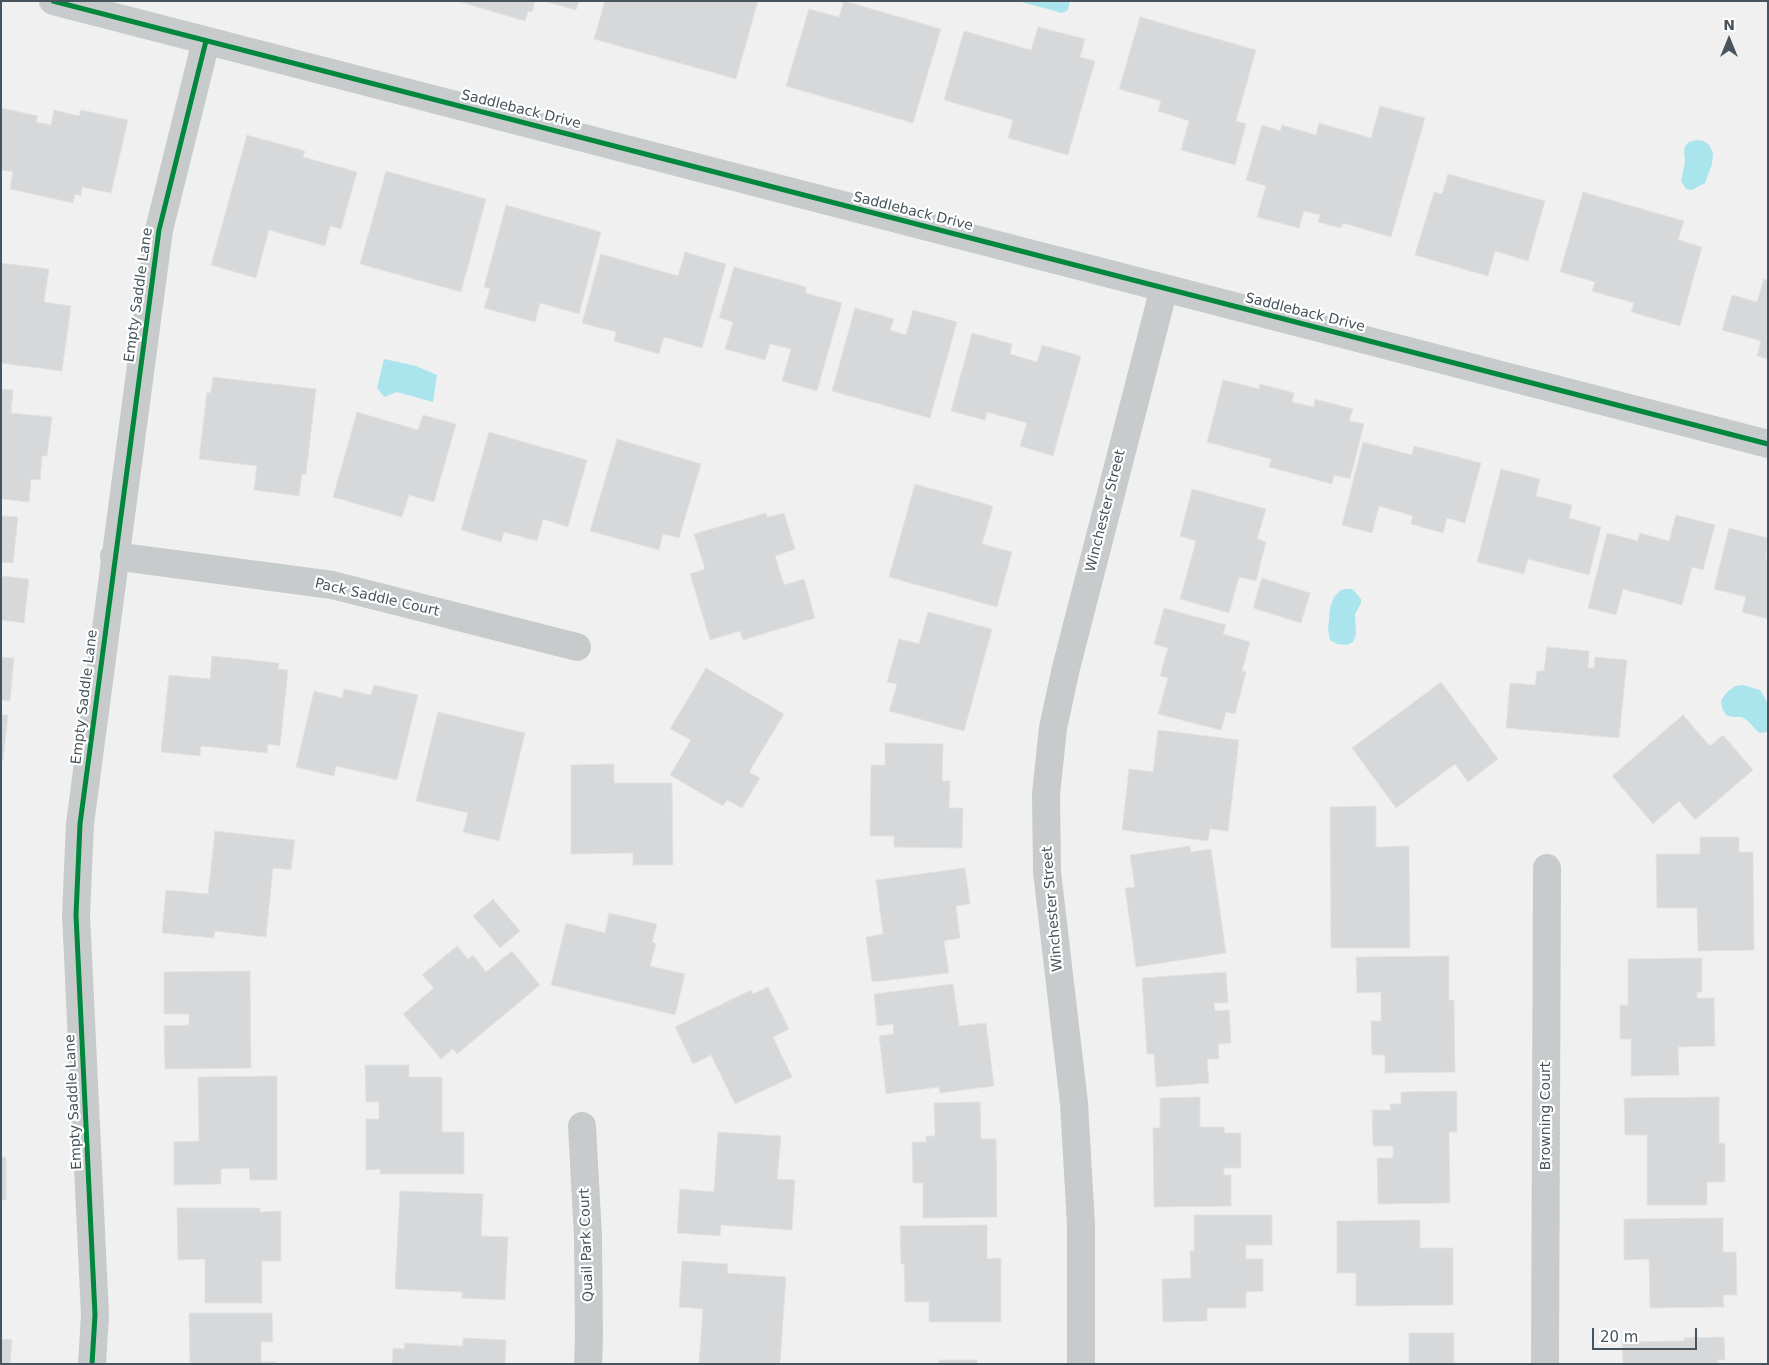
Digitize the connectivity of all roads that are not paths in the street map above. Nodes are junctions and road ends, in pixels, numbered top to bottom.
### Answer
1 (53, 1) edge
2 (206, 40) junction
3 (1164, 288) junction
4 (1768, 444) edge
5 (114, 556) junction
6 (577, 647) dead end
7 (1547, 868) dead end
8 (582, 1126) dead end
9 (92, 1364) edge
10 (588, 1364) edge
11 (1081, 1364) edge
12 (1544, 1364) edge

1 - 2 street, Saddleback Drive
2 - 3 street, Saddleback Drive
2 - 5 street, Empty Saddle Lane
3 - 4 street, Saddleback Drive
3 - 11 street, Winchester Street
5 - 6 street, Pack Saddle Court
5 - 9 street, Empty Saddle Lane
7 - 12 street, Browning Court
8 - 10 street, Quail Park Court

